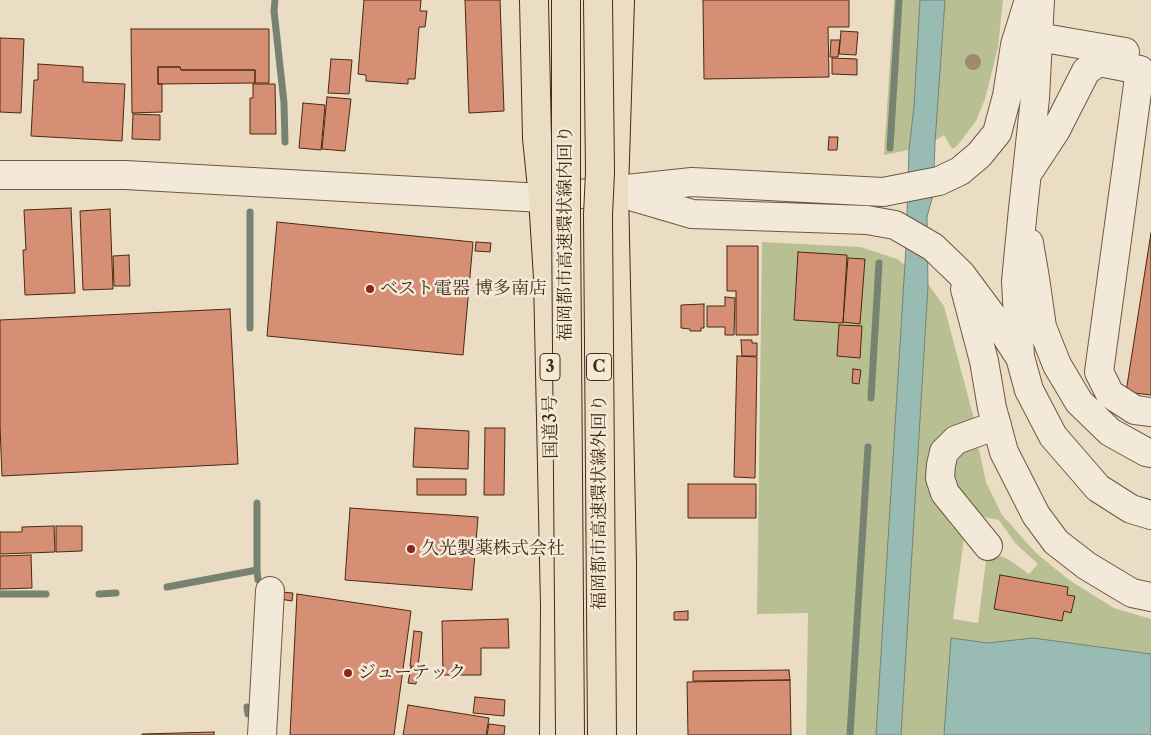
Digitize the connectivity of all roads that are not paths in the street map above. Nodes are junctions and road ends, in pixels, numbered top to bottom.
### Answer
1 (534, 0) edge
2 (566, 0) edge
3 (598, 0) edge
4 (612, 0) edge
5 (620, 0) edge
6 (1029, 0) edge
7 (1040, 0) edge
8 (1038, 37) junction
9 (1151, 57) edge
10 (0, 175) edge
11 (1027, 175) junction
12 (607, 181) junction
13 (543, 198) junction
14 (1022, 209) junction
15 (961, 274) junction
16 (1020, 357) junction
17 (1151, 412) edge
18 (997, 425) junction
19 (1151, 453) edge
20 (1151, 515) edge
21 (988, 546) dead end
22 (270, 590) dead end
23 (1151, 597) edge
24 (262, 735) edge
25 (554, 735) edge
26 (570, 735) edge
27 (602, 735) edge
28 (622, 735) edge

1 - 13 highway, 国道3号 / 3
2 - 26 highway, 福岡都市高速環状線内回り / C, bridge
3 - 12 highway, 福岡都市高速環状線外回り / C, bridge
4 - 12 highway, bridge
5 - 12 highway
6 - 12 street
7 - 8 street
8 - 9 street
8 - 11 street
10 - 13 street
11 - 14 street
11 - 17 street
12 - 13 street
12 - 15 street
12 - 27 highway, 福岡都市高速環状線外回り / C, bridge
12 - 28 highway
13 - 25 highway, 国道3号 / 3
14 - 16 street
14 - 19 street
15 - 16 street
15 - 18 street
16 - 20 street
18 - 21 street
18 - 23 street
22 - 24 street

